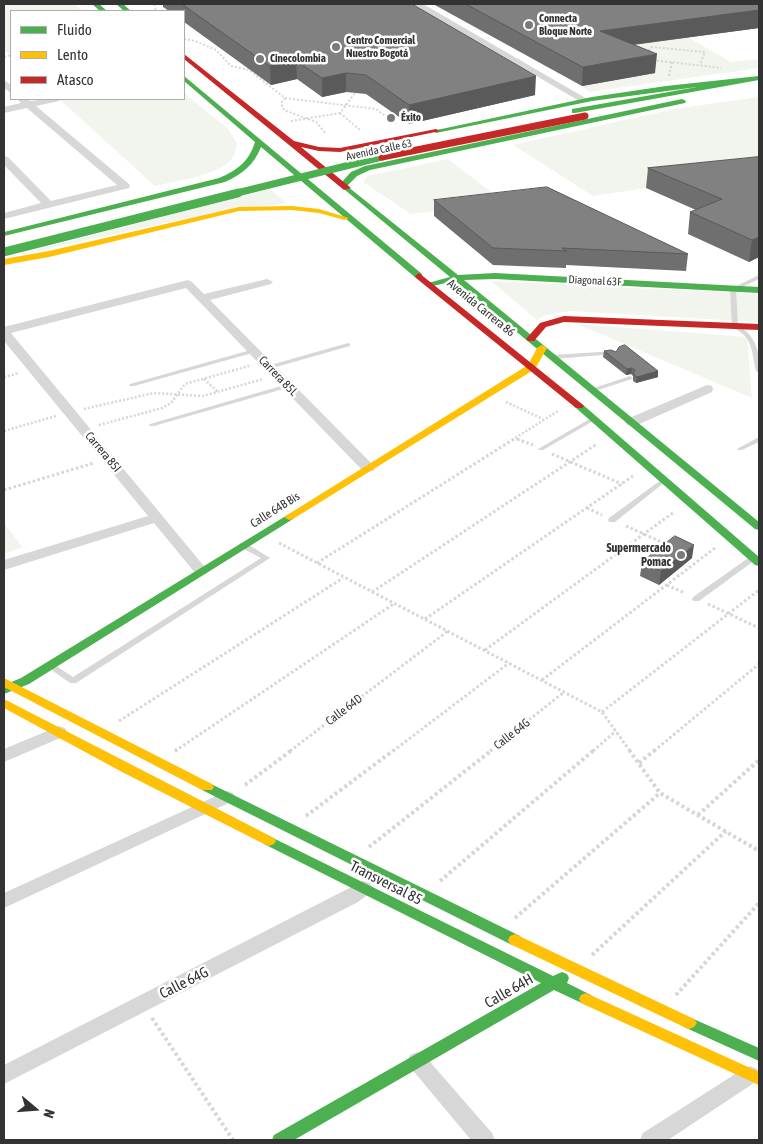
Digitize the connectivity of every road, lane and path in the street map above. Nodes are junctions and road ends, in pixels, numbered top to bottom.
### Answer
1 (417, 4) edge
2 (185, 39) edge
3 (185, 57) edge
4 (700, 65) junction
5 (728, 68) dead end
6 (759, 78) edge
7 (185, 79) edge
8 (746, 80) junction
9 (759, 89) edge
10 (355, 93) edge
11 (285, 98) junction
12 (46, 100) edge
13 (584, 100) junction
14 (682, 100) junction
15 (25, 102) edge
16 (347, 105) junction
17 (4, 110) edge
18 (340, 113) junction
19 (580, 114) junction
20 (307, 119) junction
21 (283, 123) dead end
22 (399, 126) dead end
23 (355, 135) dead end
24 (328, 136) dead end
25 (259, 141) junction
26 (293, 143) junction
27 (4, 159) edge
28 (343, 185) junction
29 (49, 204) junction
30 (4, 216) edge
31 (350, 219) junction
32 (4, 234) edge
33 (4, 244) edge
34 (4, 252) edge
35 (4, 262) edge
36 (759, 277) edge
37 (458, 278) junction
38 (267, 282) dead end
39 (431, 285) junction
40 (733, 289) junction
41 (759, 290) edge
42 (202, 298) junction
43 (735, 326) junction
44 (759, 327) edge
45 (4, 332) edge
46 (532, 339) junction
47 (348, 345) dead end
48 (542, 348) junction
49 (254, 351) junction
50 (615, 354) edge
51 (553, 357) junction
52 (532, 367) junction
53 (270, 368) junction
54 (759, 371) edge
55 (630, 378) dead end
56 (203, 379) junction
57 (132, 385) dead end
58 (288, 386) junction
59 (707, 389) dead end
60 (593, 390) junction
61 (218, 392) junction
62 (488, 394) junction
63 (176, 395) junction
64 (558, 411) dead end
65 (70, 412) junction
66 (593, 419) junction
67 (544, 420) junction
68 (632, 422) junction
69 (152, 425) dead end
70 (84, 430) junction
71 (4, 431) edge
72 (515, 438) junction
73 (759, 439) edge
74 (596, 444) dead end
75 (740, 448) dead end
76 (541, 449) junction
77 (108, 459) junction
78 (570, 462) junction
79 (368, 468) junction
80 (634, 476) dead end
81 (662, 481) junction
82 (622, 484) junction
83 (4, 490) edge
84 (586, 508) junction
85 (676, 511) dead end
86 (157, 518) junction
87 (612, 520) junction
88 (757, 522) edge
89 (261, 534) junction
90 (644, 534) junction
91 (243, 545) junction
92 (718, 546) dead end
93 (676, 548) edge
94 (692, 556) edge
95 (700, 559) junction
96 (756, 560) edge
97 (316, 563) junction
98 (4, 566) edge
99 (201, 571) junction
100 (344, 577) junction
101 (667, 585) junction
102 (759, 590) edge
103 (372, 592) junction
104 (696, 598) junction
105 (395, 603) junction
106 (728, 614) junction
107 (425, 619) junction
108 (759, 628) edge
109 (448, 631) junction
110 (485, 650) junction
111 (509, 663) junction
112 (759, 664) edge
113 (50, 665) junction
114 (542, 680) junction
115 (7, 687) edge
116 (564, 692) junction
117 (4, 703) edge
118 (602, 712) junction
119 (112, 726) dead end
120 (616, 731) junction
121 (59, 732) junction
122 (170, 754) dead end
123 (4, 756) edge
124 (759, 760) edge
125 (639, 763) junction
126 (234, 793) junction
127 (660, 793) junction
128 (205, 808) junction
129 (698, 815) junction
130 (302, 819) dead end
131 (726, 831) junction
132 (365, 850) dead end
133 (759, 851) edge
134 (436, 885) dead end
135 (363, 888) junction
136 (4, 901) edge
137 (759, 903) edge
138 (511, 921) dead end
139 (575, 970) junction
140 (552, 984) junction
141 (143, 1004) junction
142 (662, 1010) junction
143 (759, 1055) edge
144 (417, 1062) junction
145 (4, 1075) edge
146 (755, 1077) edge
147 (233, 1140) edge
148 (280, 1140) edge
149 (484, 1140) edge
150 (651, 1140) edge

1 - 13 street
2 - 11 path
3 - 26 main road, Avenida Carrera 86
4 - 4 path
4 - 5 path
6 - 8 main road, Avenida Calle 63
7 - 25 main road, Avenida Carrera 86
8 - 13 main road
8 - 19 main road, Avenida Calle 63
9 - 14 main road, Avenida Calle 63
10 - 16 path
11 - 16 path
11 - 20 path
12 - 15 street
13 - 26 main road
14 - 19 main road, Avenida Calle 63
14 - 28 main road
15 - 17 street
15 - 29 street
16 - 18 path
16 - 22 path
18 - 20 path
18 - 23 path
19 - 33 main road, Avenida Calle 63
19 - 34 main road, Avenida Calle 63, bridge
20 - 21 path
20 - 24 path
25 - 31 main road, Avenida Carrera 86
25 - 32 main road
26 - 28 main road, Avenida Carrera 86
27 - 29 street
28 - 37 main road, Avenida Carrera 86
29 - 30 street
31 - 35 main road
31 - 39 main road, Avenida Carrera 86
36 - 40 lane
37 - 39 main road, Diagonal 63F
37 - 40 main road, Diagonal 63F
37 - 46 main road, Avenida Carrera 86
38 - 42 street
39 - 52 main road, Avenida Carrera 86
40 - 41 main road, Diagonal 63F
40 - 43 lane
42 - 45 street, Carrera 85L
42 - 49 street, Carrera 85L
43 - 44 main road
43 - 46 main road
43 - 54 lane
45 - 65 street, Carrera 85I
46 - 48 main road, Avenida Carrera 86
47 - 53 lane
48 - 51 main road, Avenida Carrera 86
48 - 52 main road
49 - 53 street, Carrera 85L
49 - 57 lane
50 - 51 lane
51 - 60 main road, Avenida Carrera 86
52 - 62 main road, Calle 64B Bis
52 - 66 main road, Avenida Carrera 86
53 - 56 path
53 - 58 street, Carrera 85L
53 - 61 path
55 - 60 lane
56 - 61 path
56 - 63 path
58 - 69 lane
58 - 79 street, Carrera 85L
59 - 68 street
60 - 68 main road, Avenida Carrera 86
61 - 63 path
62 - 67 path
62 - 79 main road, Calle 64B Bis
63 - 65 path
63 - 70 path
64 - 67 path
65 - 70 street, Carrera 85I
65 - 71 path
66 - 76 lane
66 - 81 main road, Avenida Carrera 86
67 - 72 path
68 - 88 main road, Avenida Carrera 86
70 - 77 street, Carrera 85I
72 - 76 path
72 - 97 path
73 - 75 lane
74 - 78 path
76 - 78 path
77 - 83 path
77 - 86 street, Carrera 85I
78 - 82 path
78 - 103 path
79 - 89 main road, Calle 64B Bis
80 - 82 path
81 - 87 lane
81 - 96 main road, Avenida Carrera 86
82 - 84 path
84 - 87 path
84 - 107 path
85 - 90 path
86 - 98 street
86 - 99 street, Carrera 85I
87 - 90 path
89 - 91 main road, Calle 64B Bis
89 - 97 path
90 - 93 path
90 - 110 path
91 - 99 main road, Calle 64B Bis
91 - 113 lane
92 - 95 path
94 - 95 path
95 - 101 path
96 - 104 lane
97 - 100 path
99 - 113 main road, Calle 64B Bis
100 - 103 path
100 - 119 path
101 - 104 path
101 - 114 path
102 - 106 path
103 - 105 path
104 - 106 path
105 - 107 path
105 - 122 path
106 - 108 path
106 - 118 path
107 - 109 path
109 - 110 path
109 - 126 path, Calle 64D
110 - 111 path
111 - 114 path
111 - 130 path
112 - 125 path
113 - 115 main road, Calle 64B Bis
114 - 116 path
115 - 126 main road, Transversal 85
116 - 118 path
116 - 132 path, Calle 64G
117 - 121 main road, Transversal 85
118 - 120 path
120 - 125 path
120 - 134 path
121 - 123 street
121 - 128 main road, Transversal 85
124 - 129 path
125 - 127 path
126 - 128 street
126 - 139 main road, Transversal 85
127 - 129 path
127 - 138 path
128 - 135 main road, Transversal 85
128 - 136 street
129 - 131 path
131 - 133 path
131 - 139 path
135 - 140 main road, Transversal 85
135 - 141 street, Calle 64G
137 - 142 path
139 - 140 main road, Calle 64H
139 - 142 main road, Transversal 85
140 - 144 main road, Calle 64H
140 - 146 main road, Transversal 85
141 - 145 street, Calle 64G
141 - 147 path
142 - 143 main road, Transversal 85
144 - 148 main road, Calle 64H
144 - 149 street
146 - 150 street

